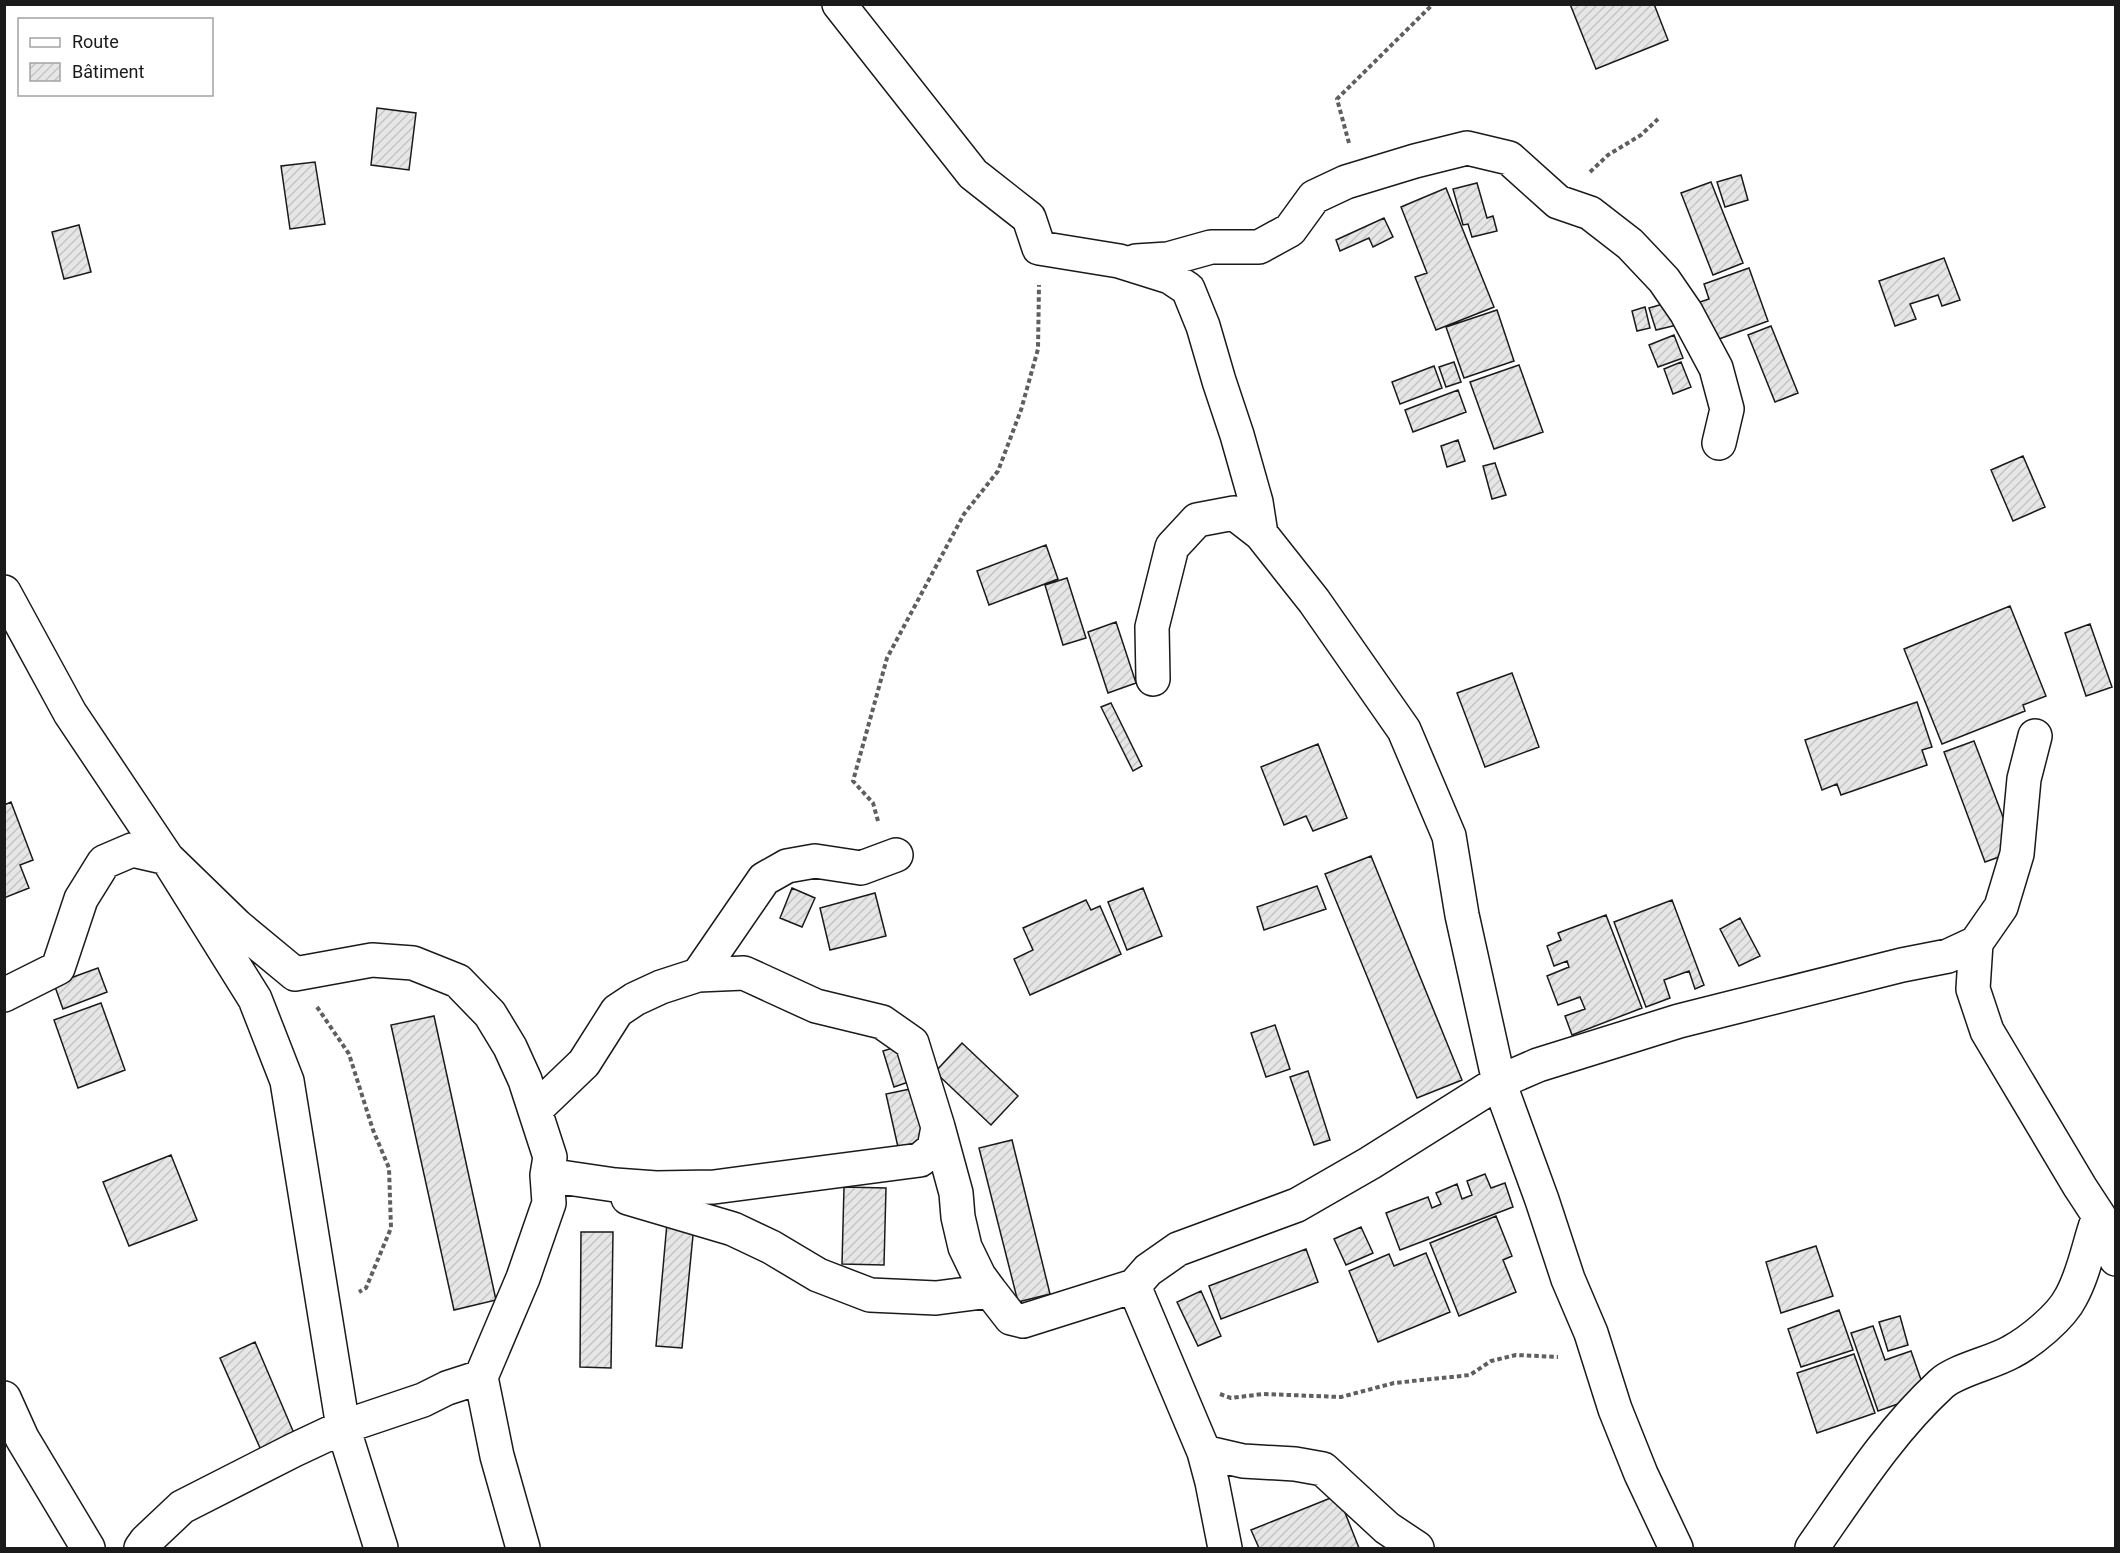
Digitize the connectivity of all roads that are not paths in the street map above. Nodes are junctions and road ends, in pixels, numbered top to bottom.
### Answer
1 (839, 4) edge
2 (1119, 261) junction
3 (1719, 442) dead end
4 (1261, 534) junction
5 (4, 592) edge
6 (1153, 679) dead end
7 (2035, 736) dead end
8 (896, 855) road end
9 (167, 858) junction
10 (1976, 943) junction
11 (698, 975) junction
12 (4, 995) edge
13 (1499, 1082) junction
14 (536, 1110) junction
15 (938, 1127) junction
16 (547, 1174) junction
17 (2099, 1216) junction
18 (2115, 1259) edge
19 (1134, 1286) junction
20 (990, 1292) junction
21 (481, 1377) junction
22 (4, 1398) edge
23 (343, 1427) junction
24 (1204, 1452) junction
25 (1667, 1546) edge
26 (88, 1548) edge
27 (141, 1548) edge
28 (381, 1548) edge
29 (523, 1548) edge
30 (1225, 1548) edge
31 (1417, 1548) edge
32 (1812, 1548) edge

1 - 2 street
2 - 3 street
2 - 4 street
4 - 6 street
4 - 13 street
5 - 9 street
7 - 10 street
8 - 11 street
9 - 12 street
9 - 14 street
9 - 23 street
10 - 13 street
10 - 17 street
11 - 14 street
11 - 15 street
13 - 19 street
13 - 25 street
14 - 16 street
15 - 16 street
15 - 20 street
16 - 20 street
16 - 21 street
17 - 18 street
17 - 32 street
19 - 20 street
19 - 24 street
21 - 23 street
21 - 29 street
22 - 26 street
23 - 27 street
23 - 28 street
24 - 30 street
24 - 31 street

